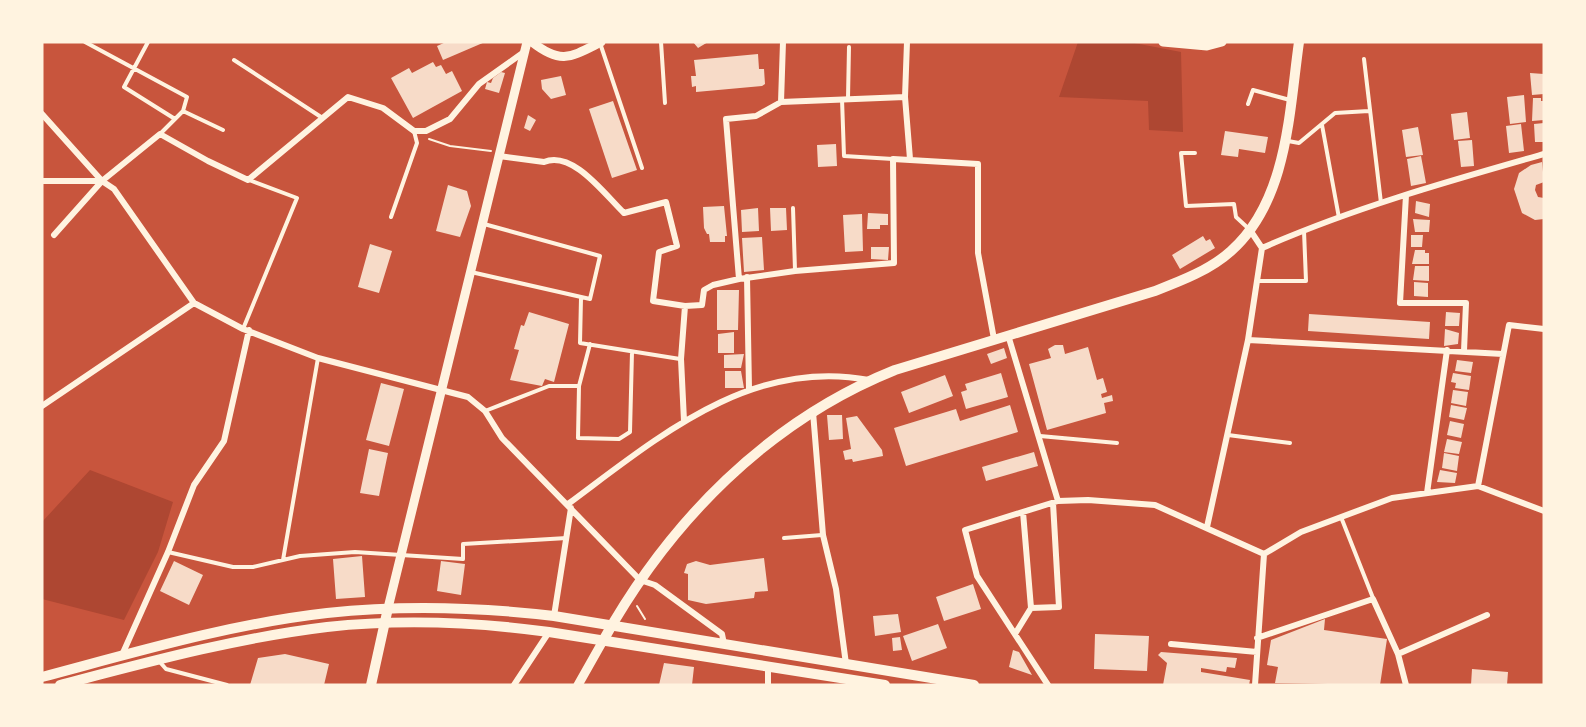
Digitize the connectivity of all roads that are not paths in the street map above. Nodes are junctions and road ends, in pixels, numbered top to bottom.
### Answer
1 (85, 42) edge
2 (148, 42) edge
3 (532, 42) edge
4 (600, 42) edge
5 (661, 42) edge
6 (783, 42) edge
7 (907, 42) edge
8 (1163, 42) edge
9 (1222, 42) edge
10 (1299, 42) edge
11 (526, 47) edge
12 (849, 47) dead end
13 (1364, 59) dead end
14 (234, 60) dead end
15 (134, 68) junction
16 (906, 97) junction
17 (845, 98) junction
18 (1290, 100) junction
19 (781, 102) junction
20 (665, 103) dead end
21 (1248, 104) dead end
22 (183, 111) junction
23 (1369, 111) junction
24 (42, 114) edge
25 (321, 117) junction
26 (175, 119) junction
27 (1322, 125) junction
28 (223, 130) dead end
29 (414, 132) junction
30 (160, 134) junction
31 (1284, 141) junction
32 (1195, 153) dead end
33 (499, 154) junction
34 (1544, 154) edge
35 (893, 159) junction
36 (910, 159) junction
37 (642, 168) dead end
38 (248, 180) junction
39 (42, 181) edge
40 (102, 181) junction
41 (1406, 195) junction
42 (1381, 203) junction
43 (793, 208) dead end
44 (391, 217) dead end
45 (1339, 218) junction
46 (482, 224) junction
47 (1304, 229) junction
48 (1250, 230) junction
49 (54, 235) dead end
50 (1262, 248) junction
51 (795, 271) junction
52 (470, 272) junction
53 (747, 278) junction
54 (739, 279) junction
55 (1257, 281) junction
56 (581, 298) junction
57 (194, 303) junction
58 (686, 306) junction
59 (246, 329) junction
60 (1544, 329) edge
61 (1008, 335) junction
62 (994, 339) junction
63 (1248, 339) junction
64 (590, 344) junction
65 (1447, 350) junction
66 (1464, 351) junction
67 (632, 352) junction
68 (1503, 354) junction
69 (318, 358) junction
70 (681, 359) junction
71 (868, 381) junction
72 (579, 386) junction
73 (749, 389) junction
74 (442, 390) junction
75 (42, 406) edge
76 (485, 411) junction
77 (813, 411) junction
78 (684, 421) junction
79 (1228, 435) junction
80 (1040, 436) junction
81 (1290, 442) dead end
82 (1117, 443) dead end
83 (1478, 486) junction
84 (1427, 493) junction
85 (1055, 502) junction
86 (570, 506) junction
87 (1544, 511) edge
88 (1023, 512) junction
89 (1341, 517) junction
90 (1207, 527) junction
91 (823, 535) junction
92 (568, 538) junction
93 (784, 538) dead end
94 (168, 552) junction
95 (402, 554) junction
96 (1264, 554) junction
97 (283, 560) junction
98 (640, 580) junction
99 (1373, 599) junction
100 (388, 608) junction
101 (1031, 608) junction
102 (1487, 615) dead end
103 (554, 616) junction
104 (385, 624) junction
105 (612, 625) junction
106 (549, 632) junction
107 (1015, 633) junction
108 (1257, 638) junction
109 (604, 639) junction
110 (724, 644) junction
111 (1170, 644) dead end
112 (1257, 652) junction
113 (1398, 654) junction
114 (122, 656) junction
115 (158, 660) junction
116 (846, 664) junction
117 (768, 666) junction
118 (42, 677) edge
119 (74, 683) edge
120 (60, 685) edge
121 (227, 685) edge
122 (371, 685) edge
123 (514, 685) edge
124 (578, 685) edge
125 (768, 685) edge
126 (885, 685) edge
127 (974, 685) edge
128 (1048, 685) edge
129 (1255, 685) edge
130 (1406, 685) edge

1 - 15 lane
2 - 15 lane
3 - 4 street
4 - 37 lane
5 - 20 lane
6 - 19 street
7 - 16 street
8 - 9 street
10 - 18 main road
11 - 29 street
11 - 33 street
12 - 17 lane
13 - 23 lane
14 - 25 lane
15 - 22 lane
15 - 26 lane
16 - 17 street
16 - 36 street
17 - 19 street
17 - 35 lane
18 - 21 lane
18 - 31 main road
19 - 54 street
22 - 26 lane
22 - 28 lane
23 - 27 lane
23 - 42 lane
24 - 40 street
25 - 29 street
25 - 38 street
26 - 30 lane
27 - 31 lane
27 - 45 lane
29 - 44 lane
30 - 38 street
30 - 40 street
31 - 48 main road
32 - 48 lane
33 - 46 street
33 - 58 street
34 - 41 street
35 - 36 street
35 - 51 street
36 - 62 street
38 - 59 lane
39 - 40 street
40 - 49 street
40 - 57 street
41 - 42 street
41 - 66 street
42 - 45 street
43 - 51 lane
45 - 47 street
46 - 52 street
46 - 56 lane
47 - 50 street
47 - 55 lane
48 - 50 street
48 - 61 main road
50 - 55 street
51 - 53 street
52 - 56 lane
52 - 74 street
53 - 54 street
53 - 73 street
54 - 58 street
55 - 63 street
56 - 64 lane
57 - 59 street
57 - 75 street
58 - 70 street
59 - 69 street
59 - 94 street
60 - 68 street
61 - 62 main road
61 - 80 street
62 - 71 main road
63 - 65 street
63 - 79 street
64 - 67 lane
64 - 72 lane
65 - 66 street
65 - 84 street
66 - 68 street
67 - 70 lane
67 - 72 lane
68 - 83 street
69 - 74 street
69 - 97 lane
70 - 78 street
71 - 73 street
71 - 77 main road
72 - 76 lane
73 - 78 street
74 - 76 street
74 - 95 street
76 - 86 street
77 - 91 street
77 - 98 main road
78 - 86 street
79 - 81 lane
79 - 90 street
80 - 82 lane
80 - 85 street
83 - 84 street
83 - 87 street
84 - 89 street
85 - 88 street
85 - 90 street
85 - 101 street
86 - 92 street
86 - 98 street
88 - 101 street
88 - 107 street
89 - 96 street
89 - 99 lane
90 - 96 street
91 - 93 lane
91 - 116 street
92 - 95 lane
92 - 103 street
94 - 97 lane
94 - 114 street
95 - 97 lane
95 - 100 street
96 - 108 street
98 - 105 main road
98 - 110 street
99 - 108 street
99 - 113 street
100 - 103 main road
100 - 104 main road
100 - 114 main road
101 - 107 street
102 - 113 street
103 - 105 main road
104 - 106 main road
104 - 115 main road
104 - 122 main road
105 - 109 main road
105 - 110 main road
106 - 109 main road
106 - 123 street
107 - 128 street
108 - 112 street
109 - 117 main road
109 - 124 street
110 - 116 main road
111 - 112 street
112 - 129 street
113 - 130 street
114 - 118 main road
115 - 119 main road
115 - 121 lane
116 - 127 main road
117 - 125 street
117 - 126 main road
119 - 120 main road

